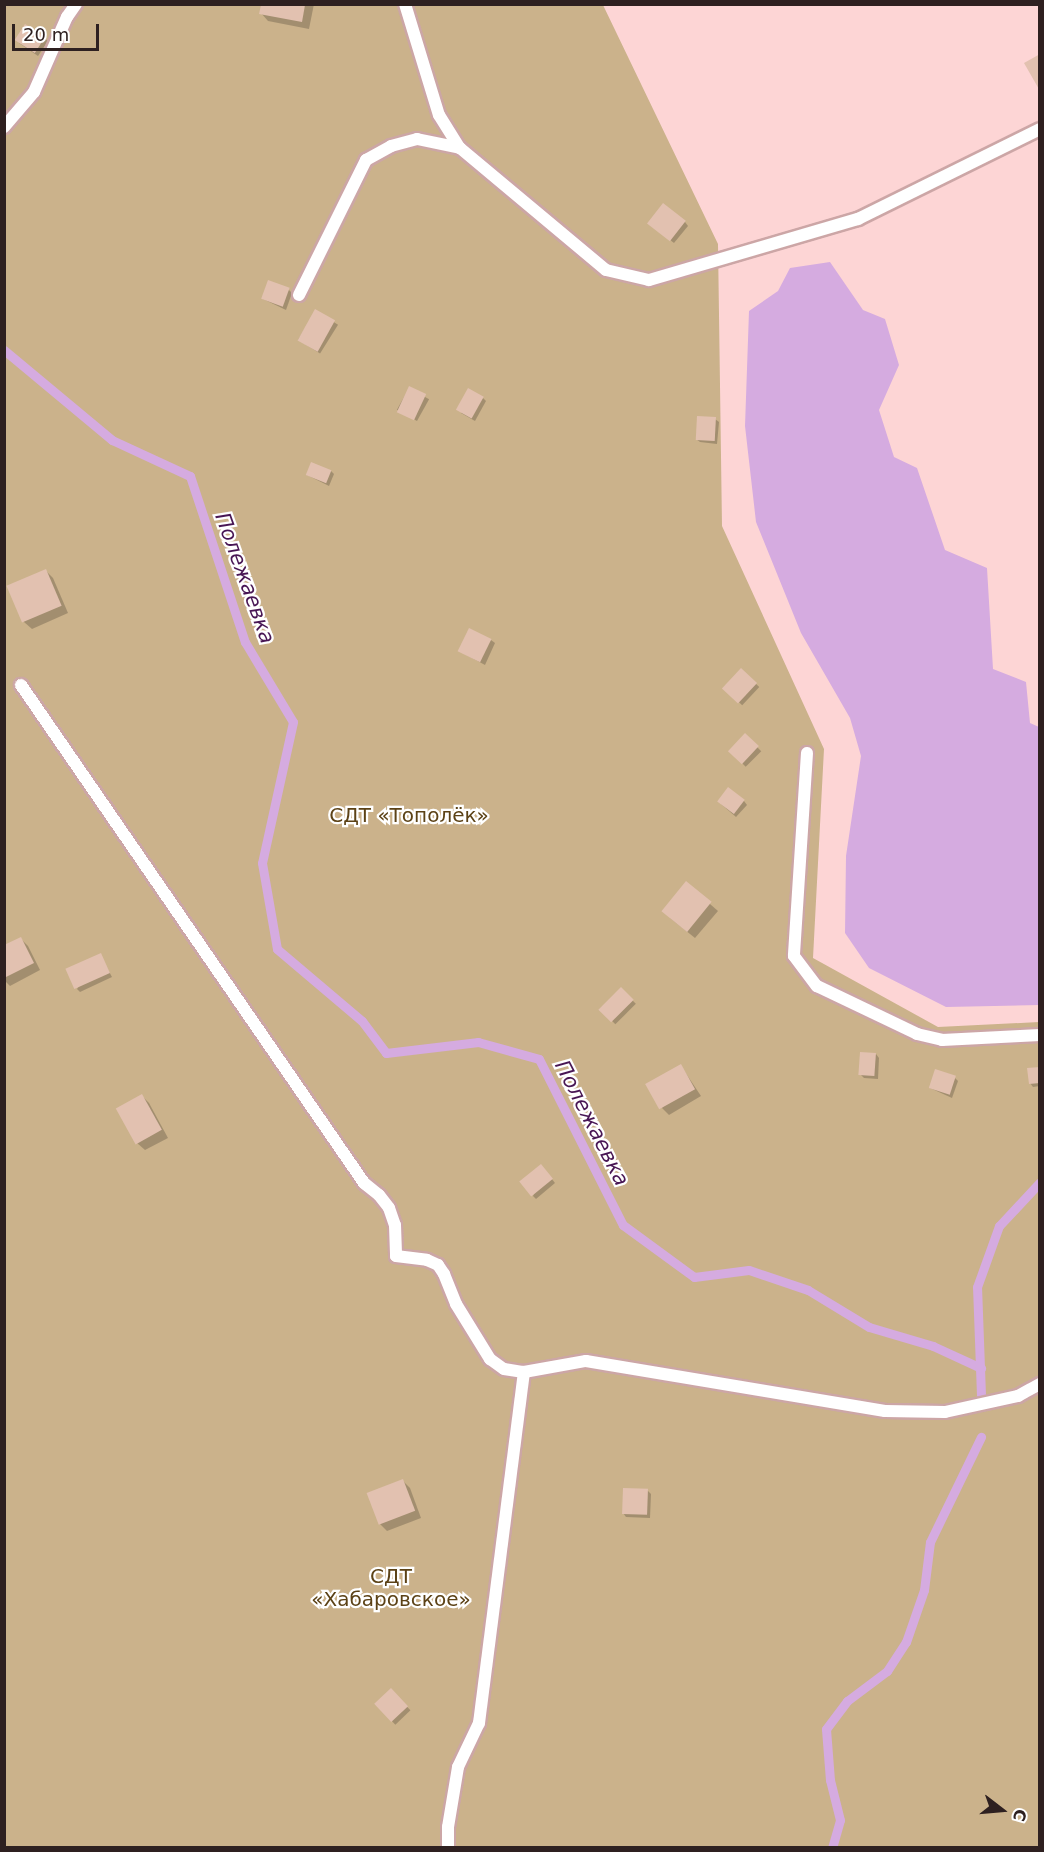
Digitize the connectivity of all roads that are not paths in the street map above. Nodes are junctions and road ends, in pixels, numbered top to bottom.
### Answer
1 (76, 4) edge
2 (405, 4) edge
3 (4, 127) edge
4 (1040, 129) edge
5 (460, 148) junction
6 (299, 295) dead end
7 (21, 685) dead end
8 (807, 753) dead end
9 (1040, 1035) edge
10 (524, 1372) junction
11 (1040, 1384) edge
12 (448, 1848) edge

1 - 3 lane
2 - 5 lane
4 - 5 lane
5 - 6 lane
7 - 10 lane
8 - 9 lane
10 - 11 lane
10 - 12 lane

